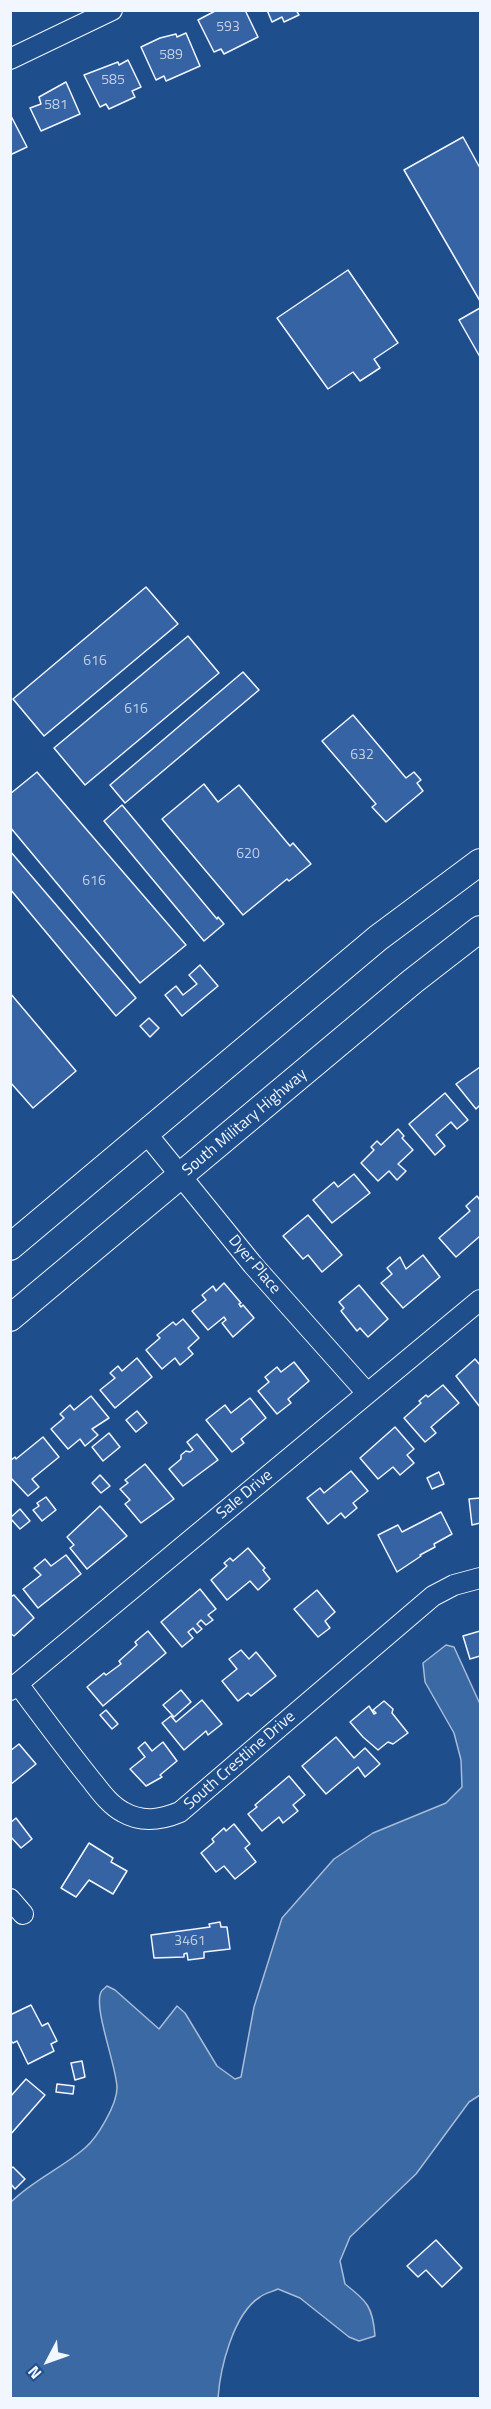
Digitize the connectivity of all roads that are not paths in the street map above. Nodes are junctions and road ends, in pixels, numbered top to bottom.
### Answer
1 (112, 10) edge
2 (10, 59) edge
3 (480, 862) edge
4 (480, 929) edge
5 (146, 1133) junction
6 (182, 1176) junction
7 (10, 1247) edge
8 (480, 1300) edge
9 (10, 1318) edge
10 (366, 1393) junction
11 (480, 1578) edge
12 (14, 1687) edge
13 (10, 1899) edge
14 (23, 1914) dead end

1 - 2 street
3 - 5 main road
4 - 6 main road, South Military Highway
5 - 6 street, Dyer Place
5 - 7 main road
6 - 9 main road, South Military Highway
6 - 10 street, Dyer Place
8 - 10 street, Sale Drive
10 - 12 street, Sale Drive
11 - 12 street, South Crestline Drive
13 - 14 street

